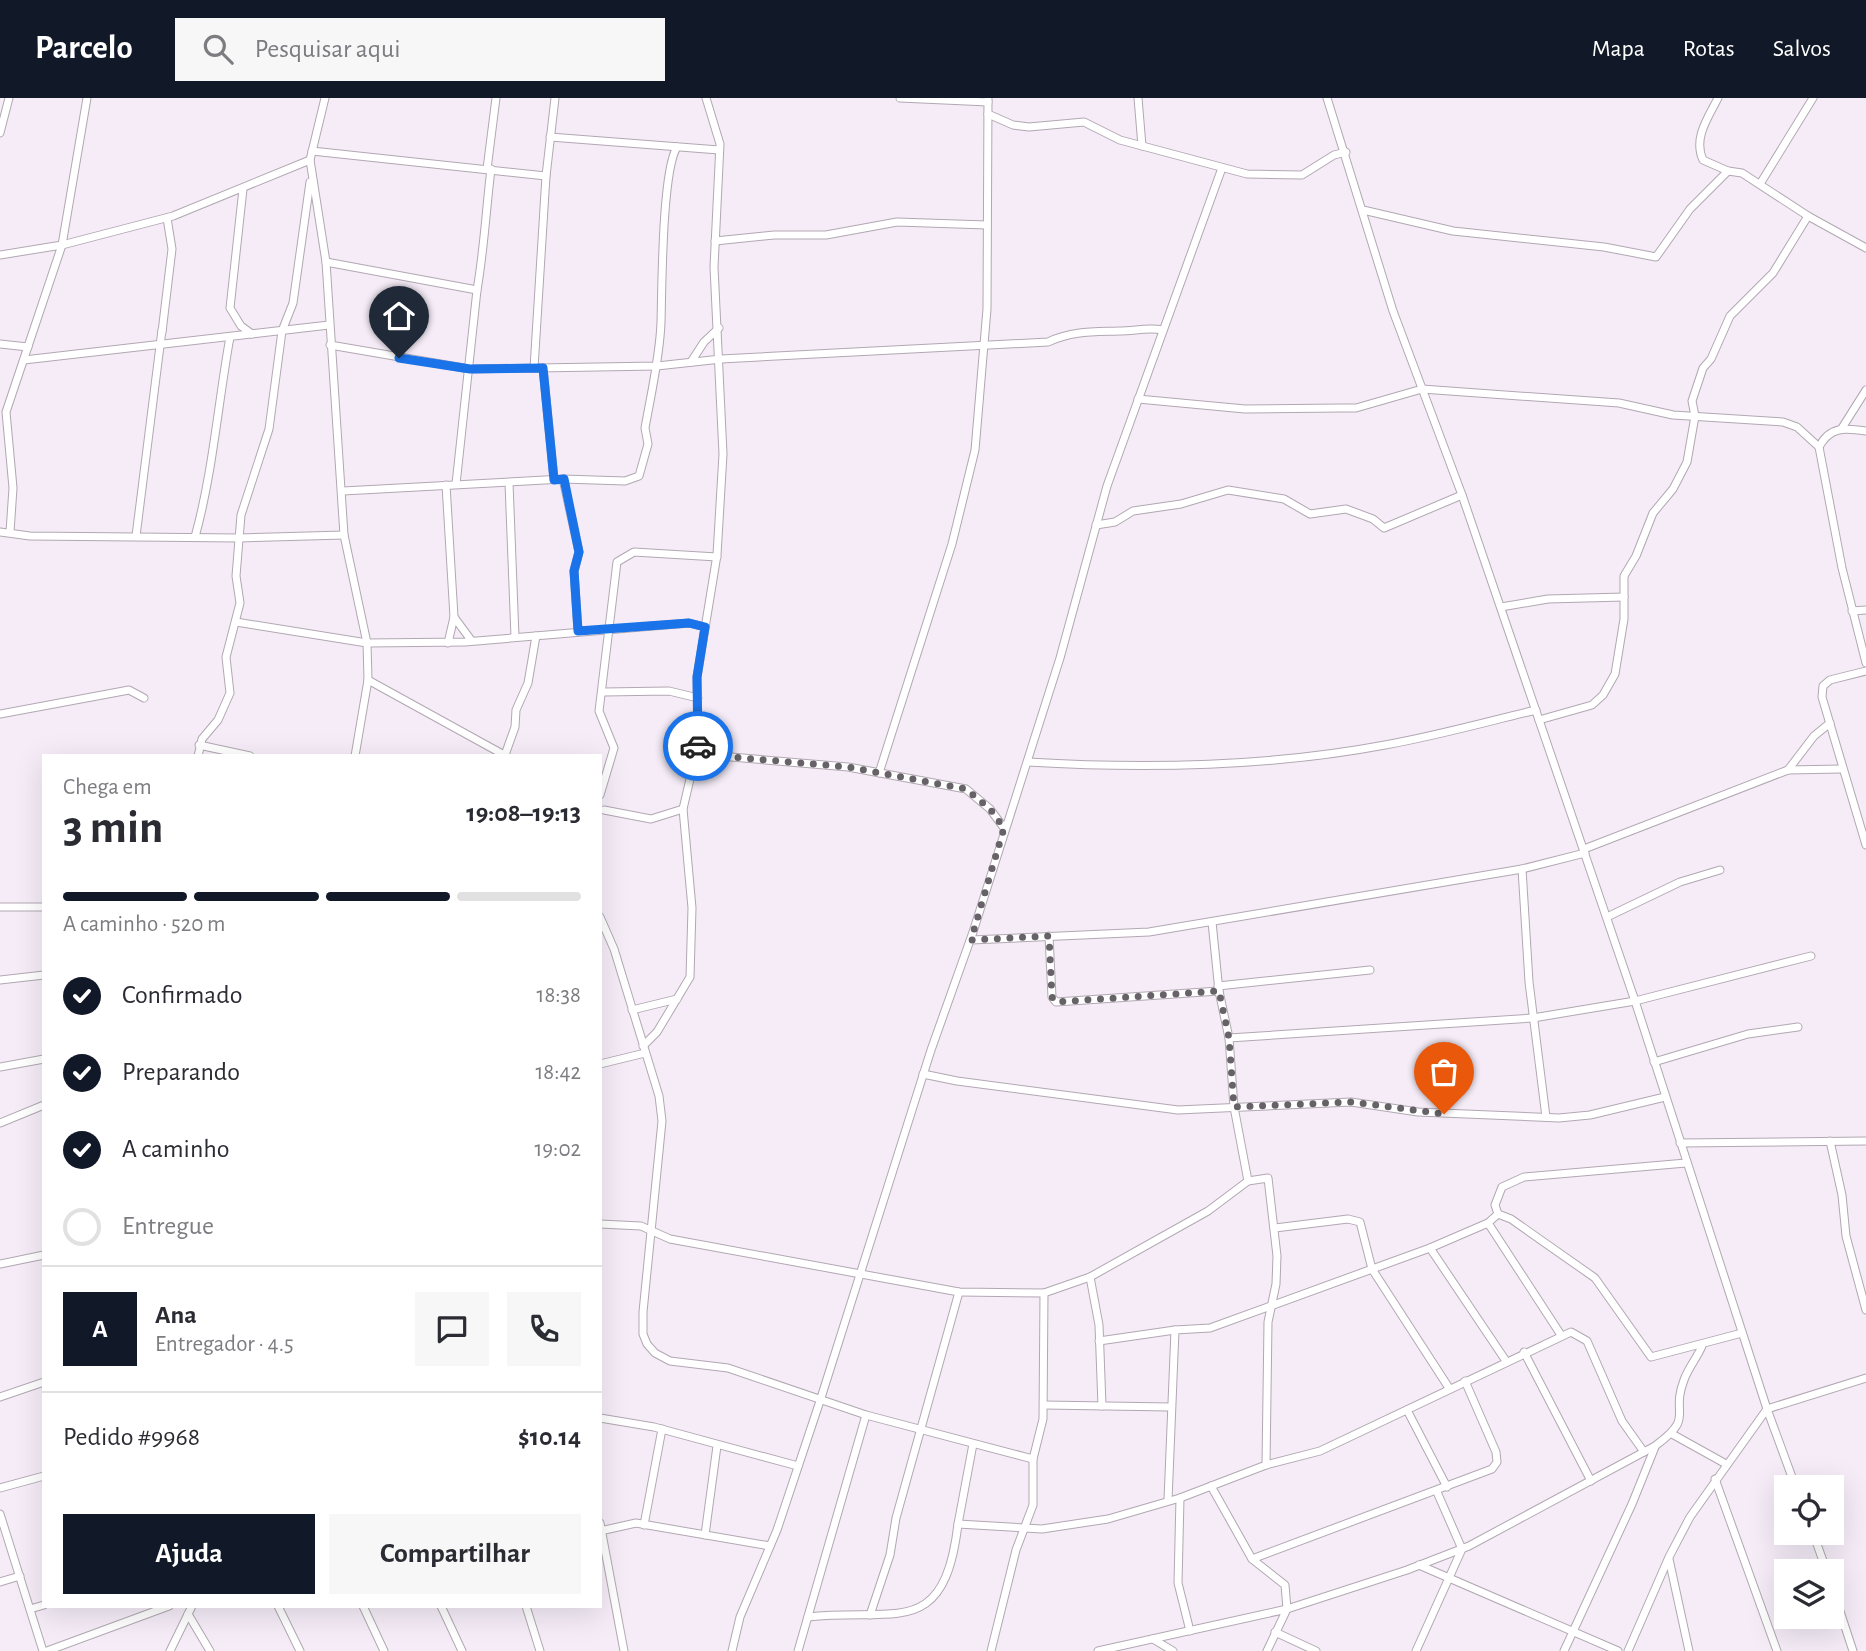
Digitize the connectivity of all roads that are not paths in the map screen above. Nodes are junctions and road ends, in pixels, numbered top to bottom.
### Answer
1 (9, 98) edge
2 (87, 98) edge
3 (325, 98) edge
4 (496, 98) edge
5 (555, 98) edge
6 (706, 98) edge
7 (900, 98) edge
8 (1138, 98) edge
9 (1327, 98) edge
10 (1718, 98) edge
11 (1813, 98) edge
12 (988, 100) edge
13 (2, 114) edge
14 (988, 114) junction
15 (1005, 122) junction
16 (0, 133) edge
17 (989, 133) junction
18 (550, 137) junction
19 (1142, 146) junction
20 (677, 147) junction
21 (719, 150) junction
22 (312, 151) junction
23 (1346, 152) junction
24 (310, 160) junction
25 (1222, 168) junction
26 (489, 169) junction
27 (1728, 171) junction
28 (546, 176) junction
29 (311, 180) junction
30 (1760, 184) junction
31 (243, 189) junction
32 (1363, 210) junction
33 (1808, 216) junction
34 (167, 218) junction
35 (987, 225) junction
36 (715, 240) junction
37 (62, 245) junction
38 (1866, 248) edge
39 (0, 255) edge
40 (326, 262) junction
41 (477, 290) junction
42 (329, 325) junction
43 (719, 328) junction
44 (1163, 330) junction
45 (282, 331) junction
46 (253, 334) junction
47 (230, 337) junction
48 (0, 344) edge
49 (330, 345) junction
50 (984, 345) junction
51 (163, 346) junction
52 (28, 347) junction
53 (721, 359) junction
54 (24, 360) junction
55 (691, 362) junction
56 (654, 366) junction
57 (534, 368) junction
58 (543, 368) junction
59 (470, 369) junction
60 (1422, 389) junction
61 (1866, 390) edge
62 (1138, 399) junction
63 (3, 412) edge
64 (1695, 416) junction
65 (1842, 428) junction
66 (1866, 431) edge
67 (1819, 447) junction
68 (564, 479) junction
69 (554, 480) junction
70 (509, 483) junction
71 (456, 484) junction
72 (446, 485) junction
73 (343, 491) junction
74 (1462, 495) junction
75 (1096, 525) junction
76 (0, 532) edge
77 (10, 532) junction
78 (344, 535) junction
79 (136, 536) junction
80 (195, 537) junction
81 (239, 538) junction
82 (717, 557) junction
83 (1624, 597) junction
84 (1501, 607) junction
85 (1866, 610) edge
86 (1853, 611) junction
87 (454, 617) junction
88 (236, 622) junction
89 (705, 627) junction
90 (578, 631) junction
91 (609, 631) junction
92 (536, 636) junction
93 (515, 637) junction
94 (471, 640) junction
95 (367, 643) junction
96 (448, 643) junction
97 (1866, 663) edge
98 (1866, 671) edge
99 (368, 680) junction
100 (604, 692) junction
101 (144, 698) dead end
102 (698, 698) junction
103 (1536, 710) junction
104 (0, 714) edge
105 (1539, 720) junction
106 (1830, 723) junction
107 (199, 745) junction
108 (198, 754) edge
109 (241, 754) edge
110 (355, 754) edge
111 (502, 754) edge
112 (507, 754) edge
113 (696, 754) junction
114 (1028, 762) junction
115 (1841, 769) junction
116 (1788, 770) junction
117 (879, 773) junction
118 (602, 788) edge
119 (683, 809) junction
120 (602, 811) edge
121 (1004, 828) junction
122 (1866, 845) edge
123 (1584, 851) junction
124 (1522, 869) junction
125 (1720, 870) dead end
126 (0, 906) edge
127 (42, 907) edge
128 (1607, 917) junction
129 (1212, 922) junction
130 (602, 923) edge
131 (1049, 936) junction
132 (971, 940) junction
133 (1811, 956) dead end
134 (1370, 970) dead end
135 (42, 975) edge
136 (0, 980) edge
137 (1219, 988) junction
138 (678, 999) junction
139 (1635, 1001) junction
140 (632, 1010) junction
141 (1533, 1018) junction
142 (1798, 1027) dead end
143 (1229, 1038) junction
144 (644, 1049) junction
145 (42, 1059) edge
146 (1654, 1062) junction
147 (602, 1063) edge
148 (0, 1067) edge
149 (923, 1074) junction
150 (1665, 1097) junction
151 (42, 1106) edge
152 (1234, 1107) junction
153 (1546, 1117) junction
154 (0, 1124) edge
155 (1866, 1141) edge
156 (1830, 1142) junction
157 (1680, 1143) junction
158 (1686, 1163) junction
159 (1248, 1181) junction
160 (1498, 1214) junction
161 (1488, 1223) junction
162 (602, 1224) edge
163 (1275, 1228) junction
164 (649, 1229) junction
165 (1430, 1248) junction
166 (42, 1255) edge
167 (0, 1264) edge
168 (1372, 1269) junction
169 (859, 1274) junction
170 (1090, 1277) junction
171 (959, 1292) junction
172 (1044, 1293) junction
173 (1269, 1306) junction
174 (1866, 1310) edge
175 (1175, 1330) junction
176 (1742, 1333) junction
177 (1561, 1335) junction
178 (1099, 1341) junction
179 (1702, 1346) junction
180 (1524, 1352) junction
181 (1506, 1361) junction
182 (1866, 1378) edge
183 (1465, 1381) junction
184 (42, 1383) edge
185 (1449, 1388) junction
186 (0, 1397) edge
187 (820, 1401) junction
188 (1044, 1405) junction
189 (1102, 1406) junction
190 (1170, 1407) junction
191 (1767, 1409) junction
192 (1407, 1410) junction
193 (866, 1415) junction
194 (602, 1418) edge
195 (921, 1427) junction
196 (663, 1429) junction
197 (1672, 1434) junction
198 (973, 1444) junction
199 (717, 1446) junction
200 (1655, 1446) junction
201 (1644, 1452) junction
202 (1033, 1459) junction
203 (1726, 1464) junction
204 (1266, 1465) junction
205 (798, 1466) junction
206 (1791, 1475) edge
207 (42, 1477) edge
208 (1715, 1479) junction
209 (1591, 1481) junction
210 (1211, 1486) junction
211 (1447, 1487) junction
212 (0, 1488) edge
213 (1437, 1492) junction
214 (1180, 1498) junction
215 (1168, 1500) junction
216 (0, 1514) edge
217 (958, 1524) junction
218 (645, 1525) junction
219 (1024, 1527) junction
220 (602, 1528) edge
221 (3, 1533) edge
222 (602, 1533) edge
223 (705, 1535) junction
224 (770, 1546) junction
225 (1462, 1549) junction
226 (1669, 1557) junction
227 (1252, 1559) junction
228 (1419, 1565) junction
229 (20, 1576) junction
230 (1449, 1578) junction
231 (0, 1582) edge
232 (42, 1606) edge
233 (163, 1608) edge
234 (279, 1608) edge
235 (364, 1608) edge
236 (443, 1608) edge
237 (527, 1608) edge
238 (30, 1609) junction
239 (1287, 1609) junction
240 (190, 1610) edge
241 (870, 1615) junction
242 (808, 1617) junction
243 (1844, 1624) edge
244 (1572, 1630) junction
245 (1190, 1631) junction
246 (1275, 1632) junction
247 (1152, 1639) junction
248 (45, 1651) edge
249 (170, 1651) edge
250 (210, 1651) edge
251 (300, 1651) edge
252 (384, 1651) edge
253 (462, 1651) edge
254 (540, 1651) edge
255 (624, 1651) edge
256 (732, 1651) edge
257 (798, 1651) edge
258 (990, 1651) edge
259 (1098, 1651) edge
260 (1172, 1651) edge
261 (1267, 1651) edge
262 (1316, 1651) edge
263 (1416, 1651) edge
264 (1564, 1651) edge
265 (1618, 1651) edge
266 (1628, 1651) edge
267 (1689, 1651) edge
268 (1777, 1651) edge
269 (1853, 1651) edge

1 - 13 street
2 - 37 street
3 - 22 street
4 - 26 street
5 - 18 street
6 - 21 street
7 - 12 street
8 - 19 street
9 - 23 street
10 - 27 street
11 - 30 street
12 - 14 street
13 - 16 street
14 - 15 street
14 - 17 street
15 - 17 street
15 - 19 street
17 - 35 street
18 - 20 street
18 - 28 street
19 - 25 street
20 - 21 street
20 - 56 street
21 - 36 street
22 - 24 street
22 - 26 street
23 - 25 street
23 - 32 street
24 - 29 street
24 - 31 street
25 - 44 street
26 - 28 street
26 - 41 street
27 - 30 street
27 - 32 street
28 - 57 street
29 - 40 street
29 - 45 street
30 - 33 street
31 - 34 street
31 - 46 street
32 - 60 street
33 - 38 street
33 - 64 street
34 - 37 street
34 - 51 street
35 - 36 street
35 - 50 street
36 - 43 street
37 - 39 street
37 - 52 street
40 - 41 street
40 - 42 street
41 - 59 street
42 - 45 street
42 - 49 street
43 - 53 street
43 - 55 street
44 - 50 street
44 - 62 street
45 - 46 street
45 - 81 street
46 - 47 street
47 - 51 street
47 - 80 street
48 - 52 street
49 - 59 street
49 - 73 street
50 - 53 street
50 - 117 street
51 - 54 street
51 - 79 street
52 - 54 street
53 - 55 street
53 - 82 street
54 - 63 street
55 - 56 street
56 - 58 street
56 - 68 street
57 - 58 street
57 - 59 street
58 - 69 street
59 - 71 street
60 - 62 street
60 - 64 street
60 - 74 street
61 - 65 street
62 - 75 street
63 - 77 street
64 - 67 street
64 - 83 street
65 - 66 street
65 - 67 street
67 - 86 street
68 - 69 street
68 - 90 street
69 - 70 street
70 - 71 street
70 - 93 street
71 - 72 street
72 - 73 street
72 - 87 street
73 - 78 street
74 - 75 street
74 - 84 street
75 - 114 street
76 - 77 street
77 - 79 street
78 - 81 street
78 - 95 street
79 - 80 street
80 - 81 street
81 - 88 street
82 - 89 street
82 - 91 street
83 - 84 street
83 - 105 street
84 - 103 street
85 - 86 street
86 - 97 street
87 - 94 street
87 - 96 street
88 - 95 street
88 - 107 street
89 - 91 street
89 - 102 street
90 - 91 street
90 - 92 street
91 - 100 street
92 - 93 street
92 - 112 street
93 - 94 street
94 - 96 street
95 - 96 street
95 - 99 street
98 - 106 street
99 - 110 street
99 - 111 street
100 - 102 street
100 - 118 street
101 - 104 street
102 - 113 street
103 - 105 street
103 - 114 street
105 - 123 street
106 - 115 street
106 - 116 street
107 - 108 street
107 - 109 street
113 - 117 street
113 - 119 street
114 - 121 street
115 - 116 street
115 - 122 street
116 - 123 street
117 - 121 street
119 - 120 street
119 - 138 street
121 - 132 street
123 - 124 street
123 - 128 street
124 - 129 street
124 - 141 street
125 - 128 street
126 - 127 street
128 - 139 street
129 - 131 street
129 - 137 street
130 - 140 street
131 - 132 street
131 - 137 street
132 - 149 street
133 - 139 street
134 - 137 street
135 - 136 street
137 - 143 street
138 - 140 street
138 - 144 street
139 - 141 street
139 - 146 street
140 - 144 street
141 - 143 street
141 - 153 street
142 - 146 street
143 - 152 street
144 - 147 street
144 - 164 street
145 - 148 street
146 - 150 street
149 - 152 street
149 - 169 street
150 - 153 street
150 - 157 street
151 - 154 street
152 - 153 street
152 - 159 street
155 - 156 street
156 - 157 street
156 - 174 street
157 - 158 street
158 - 160 street
158 - 176 street
159 - 163 street
159 - 170 street
160 - 161 street
160 - 179 street
161 - 165 street
161 - 177 street
162 - 164 street
163 - 168 street
163 - 173 street
164 - 169 street
164 - 187 street
165 - 168 street
165 - 181 street
166 - 167 street
168 - 173 street
168 - 185 street
169 - 171 street
169 - 187 street
170 - 172 street
170 - 178 street
171 - 172 street
171 - 195 street
172 - 188 street
173 - 175 street
173 - 204 street
175 - 178 street
175 - 190 street
176 - 179 street
176 - 191 street
177 - 180 street
177 - 201 street
178 - 189 street
179 - 197 street
180 - 181 street
180 - 209 street
181 - 183 street
182 - 191 street
183 - 185 street
183 - 211 street
184 - 186 street
185 - 192 street
187 - 193 street
187 - 205 street
188 - 189 street
188 - 202 street
189 - 190 street
190 - 215 street
191 - 203 street
191 - 206 street
192 - 204 street
192 - 211 street
193 - 195 street
193 - 242 street
194 - 196 street
195 - 198 street
195 - 241 street
196 - 199 street
196 - 218 street
197 - 200 street
197 - 203 street
198 - 202 street
198 - 217 street
199 - 205 street
199 - 223 street
200 - 201 street
200 - 244 street
201 - 209 street
202 - 219 street
203 - 208 street
204 - 210 street
205 - 224 street
207 - 212 street
208 - 226 street
208 - 268 street
209 - 225 street
210 - 214 street
210 - 227 street
211 - 213 street
213 - 225 street
213 - 227 street
214 - 215 street
214 - 245 street
215 - 219 street
216 - 221 street
217 - 219 street
217 - 241 street
218 - 220 street
218 - 223 street
219 - 258 street
221 - 229 street
222 - 255 street
223 - 224 street
224 - 256 street
225 - 228 street
225 - 230 street
226 - 266 street
226 - 267 street
227 - 239 street
228 - 230 street
228 - 239 street
229 - 231 street
229 - 238 street
230 - 244 street
230 - 263 street
232 - 238 street
233 - 248 street
234 - 251 street
235 - 252 street
236 - 253 street
237 - 254 street
238 - 248 street
239 - 245 street
239 - 246 street
240 - 249 street
240 - 250 street
241 - 242 street
242 - 257 street
243 - 269 street
244 - 264 street
244 - 265 street
245 - 247 street
246 - 261 street
246 - 262 street
247 - 259 street
247 - 260 street

